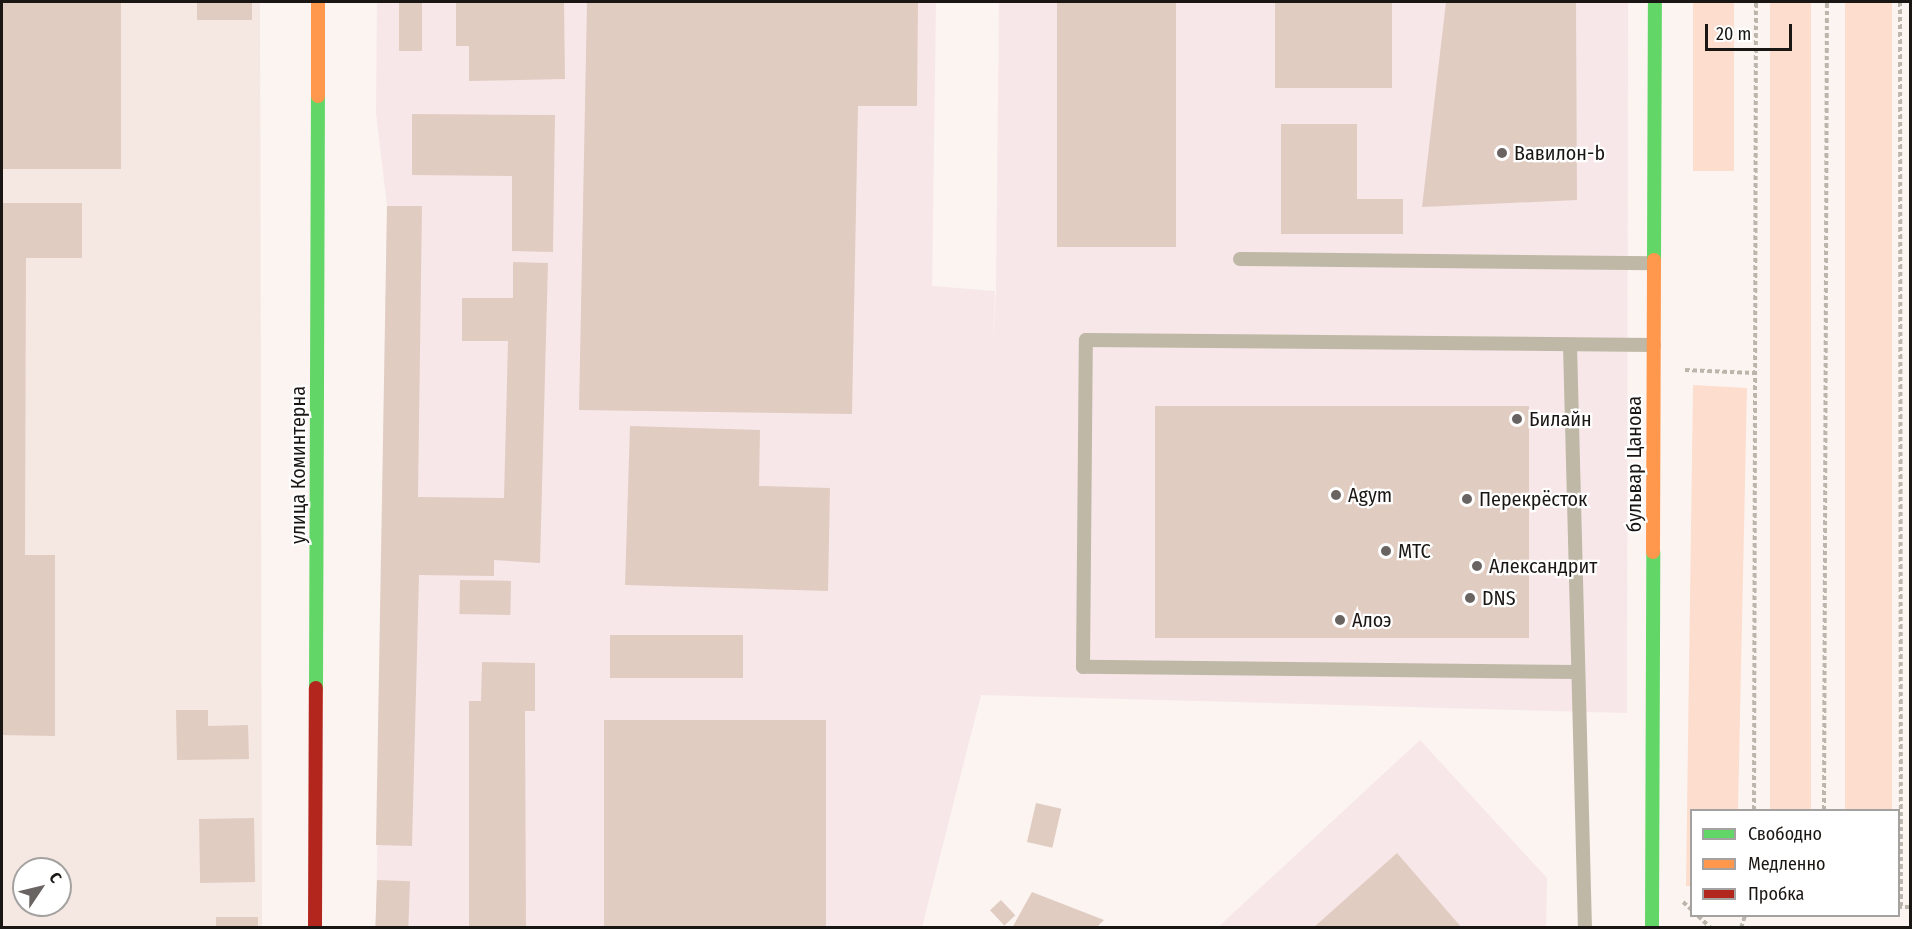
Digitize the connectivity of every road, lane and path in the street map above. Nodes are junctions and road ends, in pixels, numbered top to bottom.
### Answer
1 (318, 2) edge
2 (1655, 2) edge
3 (1756, 2) edge
4 (1827, 2) edge
5 (1900, 2) edge
6 (1240, 259) dead end
7 (1654, 263) junction
8 (1570, 345) junction
9 (1654, 345) junction
10 (1578, 672) junction
11 (1754, 809) edge
12 (1824, 809) edge
13 (1653, 875) junction
14 (1900, 907) edge
15 (1911, 907) edge
16 (315, 927) edge
17 (1585, 927) edge
18 (1652, 927) edge
19 (1664, 927) edge

1 - 16 street, улица Коминтерна
2 - 7 street, бульвар Цанова
3 - 11 path
4 - 12 path
5 - 14 path
6 - 7 lane
7 - 9 street, бульвар Цанова
8 - 9 lane
8 - 10 lane
8 - 10 lane
9 - 13 street, бульвар Цанова
10 - 17 lane
13 - 18 street, бульвар Цанова
13 - 19 street
14 - 15 path

